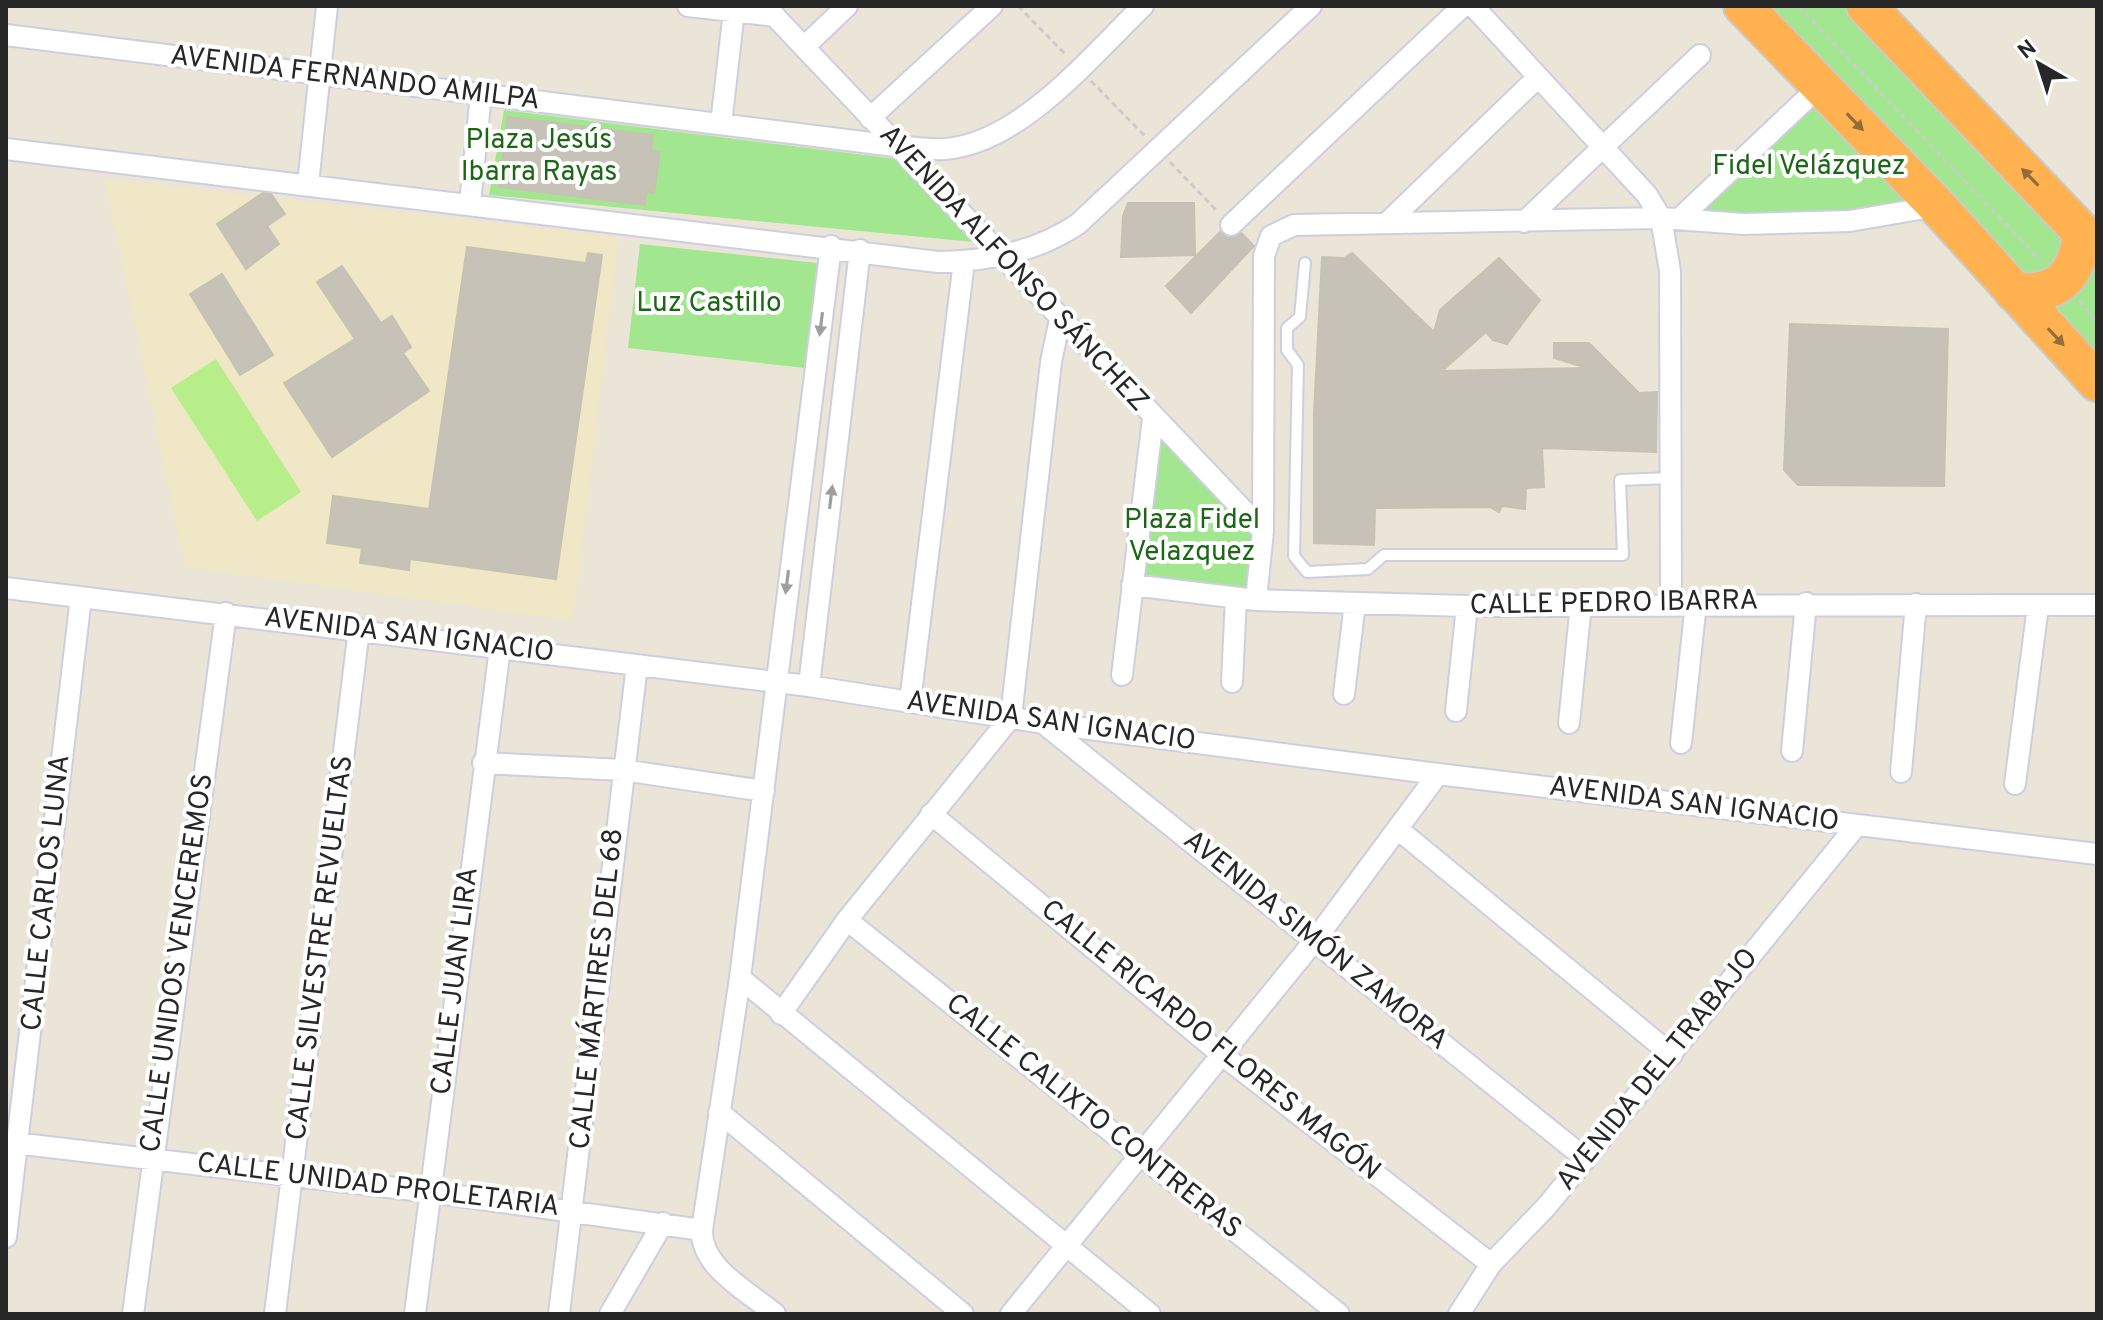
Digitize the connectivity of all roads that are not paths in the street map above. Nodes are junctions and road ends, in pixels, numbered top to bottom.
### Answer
1 (327, 6) edge
2 (688, 6) edge
3 (847, 6) edge
4 (992, 6) edge
5 (1143, 6) edge
6 (1311, 6) edge
7 (1463, 6) edge
8 (1473, 6) edge
9 (1743, 6) edge
10 (1866, 6) edge
11 (734, 11) junction
12 (770, 11) edge
13 (6, 35) edge
14 (804, 47) junction
15 (1700, 55) dead end
16 (317, 75) junction
17 (1538, 77) junction
18 (1820, 86) junction
19 (481, 94) junction
20 (870, 118) junction
21 (721, 124) junction
22 (895, 146) junction
23 (1602, 148) junction
24 (6, 149) edge
25 (308, 184) junction
26 (470, 203) junction
27 (1937, 206) junction
28 (1670, 218) junction
29 (1388, 222) junction
30 (1524, 222) junction
31 (1231, 225) road end
32 (2090, 241) edge
33 (831, 246) junction
34 (860, 250) junction
35 (1002, 256) junction
36 (964, 261) junction
37 (1305, 263) dead end
38 (2014, 292) junction
39 (1060, 319) junction
40 (2097, 382) edge
41 (1153, 418) junction
42 (1670, 478) junction
43 (1263, 531) junction
44 (1132, 585) junction
45 (6, 588) edge
46 (81, 597) junction
47 (1246, 599) junction
48 (1355, 603) junction
49 (1671, 603) junction
50 (1696, 603) junction
51 (1806, 603) junction
52 (1581, 604) junction
53 (1916, 604) junction
54 (2097, 605) edge
55 (1467, 606) junction
56 (2038, 606) junction
57 (226, 613) junction
58 (359, 629) junction
59 (500, 648) junction
60 (637, 665) junction
61 (1122, 675) dead end
62 (1232, 682) dead end
63 (774, 683) junction
64 (809, 686) junction
65 (1344, 694) dead end
66 (910, 702) junction
67 (1456, 711) dead end
68 (1011, 717) junction
69 (1043, 723) junction
70 (1569, 723) dead end
71 (1681, 743) dead end
72 (1792, 751) dead end
73 (483, 763) junction
74 (623, 770) junction
75 (1901, 772) dead end
76 (1438, 774) junction
77 (2015, 784) dead end
78 (764, 791) junction
79 (931, 814) junction
80 (1857, 825) junction
81 (1399, 830) junction
82 (2097, 854) edge
83 (847, 920) junction
84 (1315, 940) junction
85 (740, 978) junction
86 (781, 1014) junction
87 (1221, 1054) junction
88 (1672, 1055) junction
89 (719, 1112) junction
90 (12, 1143) edge
91 (1140, 1154) junction
92 (152, 1157) junction
93 (1586, 1159) junction
94 (293, 1178) junction
95 (430, 1192) junction
96 (574, 1210) junction
97 (663, 1223) junction
98 (702, 1230) junction
99 (6, 1237) edge
100 (1067, 1246) junction
101 (1491, 1264) junction
102 (133, 1314) edge
103 (275, 1314) edge
104 (415, 1314) edge
105 (559, 1314) edge
106 (610, 1314) edge
107 (775, 1314) edge
108 (963, 1314) edge
109 (1011, 1314) edge
110 (1150, 1314) edge
111 (1339, 1314) edge
112 (1459, 1314) edge

1 - 16 street
2 - 11 street
3 - 14 street
4 - 20 street
5 - 22 street, AVENIDA FERNANDO AMILPA
6 - 35 street
7 - 31 street
8 - 17 street
9 - 18 highway
32 -> 10 highway
11 - 12 street
11 - 21 street
12 - 14 street, AVENIDA ALFONSO SÁNCHEZ
13 - 16 street, AVENIDA FERNANDO AMILPA
14 - 20 street, AVENIDA ALFONSO SÁNCHEZ
15 - 23 street
16 - 19 street, AVENIDA FERNANDO AMILPA
16 - 25 street
17 - 23 street
17 - 29 street
18 -> 27 highway
18 - 28 street
19 - 21 street, AVENIDA FERNANDO AMILPA
19 - 26 street
20 - 22 street, AVENIDA ALFONSO SÁNCHEZ
21 - 22 street, AVENIDA FERNANDO AMILPA
22 - 35 street, AVENIDA ALFONSO SÁNCHEZ
23 - 28 street
23 - 30 street
24 - 25 street
25 - 26 street
26 - 33 street
27 - 28 street
27 - 38 highway
28 - 30 street
28 - 42 street
29 - 30 street
29 - 43 street
32 - 38 highway
33 - 34 street
33 -> 63 street
34 - 36 street
64 -> 34 street
35 - 36 street
35 - 39 street, AVENIDA ALFONSO SÁNCHEZ
36 - 66 street
37 - 42 lane
38 -> 40 highway
39 - 41 street, AVENIDA ALFONSO SÁNCHEZ
39 - 68 street
41 - 43 street, AVENIDA ALFONSO SÁNCHEZ
41 - 44 street
42 - 49 street
43 - 47 street
44 - 47 street, CALLE PEDRO IBARRA
44 - 61 street
45 - 46 street, AVENIDA SAN IGNACIO
46 - 57 street, AVENIDA SAN IGNACIO
46 - 90 street, CALLE CARLOS LUNA
47 - 48 street, CALLE PEDRO IBARRA
47 - 62 street
48 - 55 street, CALLE PEDRO IBARRA
48 - 65 street
49 - 50 street, CALLE PEDRO IBARRA
49 - 52 street, CALLE PEDRO IBARRA
50 - 51 street, CALLE PEDRO IBARRA
50 - 71 street
51 - 53 street, CALLE PEDRO IBARRA
51 - 72 street
52 - 55 street, CALLE PEDRO IBARRA
52 - 70 street
53 - 56 street, CALLE PEDRO IBARRA
53 - 75 street
54 - 56 street, CALLE PEDRO IBARRA
55 - 67 street
56 - 77 street
57 - 58 street, AVENIDA SAN IGNACIO
57 - 92 street, CALLE UNIDOS VENCEREMOS
58 - 59 street, AVENIDA SAN IGNACIO
58 - 94 street, CALLE SILVESTRE REVUELTAS
59 - 60 street, AVENIDA SAN IGNACIO
59 - 73 street, CALLE JUAN LIRA
60 - 63 street, AVENIDA SAN IGNACIO
60 - 74 street, CALLE MÁRTIRES DEL 68
63 - 64 street, AVENIDA SAN IGNACIO
63 - 78 street
64 - 66 street, AVENIDA SAN IGNACIO
66 - 68 street, AVENIDA SAN IGNACIO
68 - 69 street, AVENIDA SAN IGNACIO
68 - 79 street
69 - 76 street, AVENIDA SAN IGNACIO
69 - 84 street, AVENIDA SIMÓN ZAMORA
73 - 74 street
73 - 95 street, CALLE JUAN LIRA
74 - 78 street
74 - 96 street, CALLE MÁRTIRES DEL 68
76 - 80 street, AVENIDA SAN IGNACIO
76 - 81 street
78 - 85 street
79 - 83 street
79 - 87 street, CALLE RICARDO FLORES MAGÓN
80 - 82 street, AVENIDA SAN IGNACIO
80 - 88 street, AVENIDA DEL TRABAJO
81 - 84 street
81 - 88 street
83 - 86 street
83 - 91 street, CALLE CALIXTO CONTRERAS
84 - 87 street
84 - 93 street, AVENIDA SIMÓN ZAMORA
85 - 86 street
85 - 89 street
86 - 100 street
87 - 91 street
87 - 101 street, CALLE RICARDO FLORES MAGÓN
88 - 93 street, AVENIDA DEL TRABAJO
89 - 98 street
89 - 108 street
90 - 92 street, CALLE UNIDAD PROLETARIA
90 - 99 street, CALLE CARLOS LUNA
91 - 100 street
91 - 111 street, CALLE CALIXTO CONTRERAS
92 - 94 street, CALLE UNIDAD PROLETARIA
92 - 102 street, CALLE UNIDOS VENCEREMOS
93 - 101 street, AVENIDA DEL TRABAJO
94 - 95 street, CALLE UNIDAD PROLETARIA
94 - 103 street, CALLE SILVESTRE REVUELTAS
95 - 96 street, CALLE UNIDAD PROLETARIA
95 - 104 street, CALLE JUAN LIRA
96 - 97 street, CALLE UNIDAD PROLETARIA
96 - 105 street, CALLE MÁRTIRES DEL 68
97 - 98 street, CALLE UNIDAD PROLETARIA
97 - 106 street
98 - 107 street
100 - 109 street
100 - 110 street
101 - 112 street, AVENIDA DEL TRABAJO

